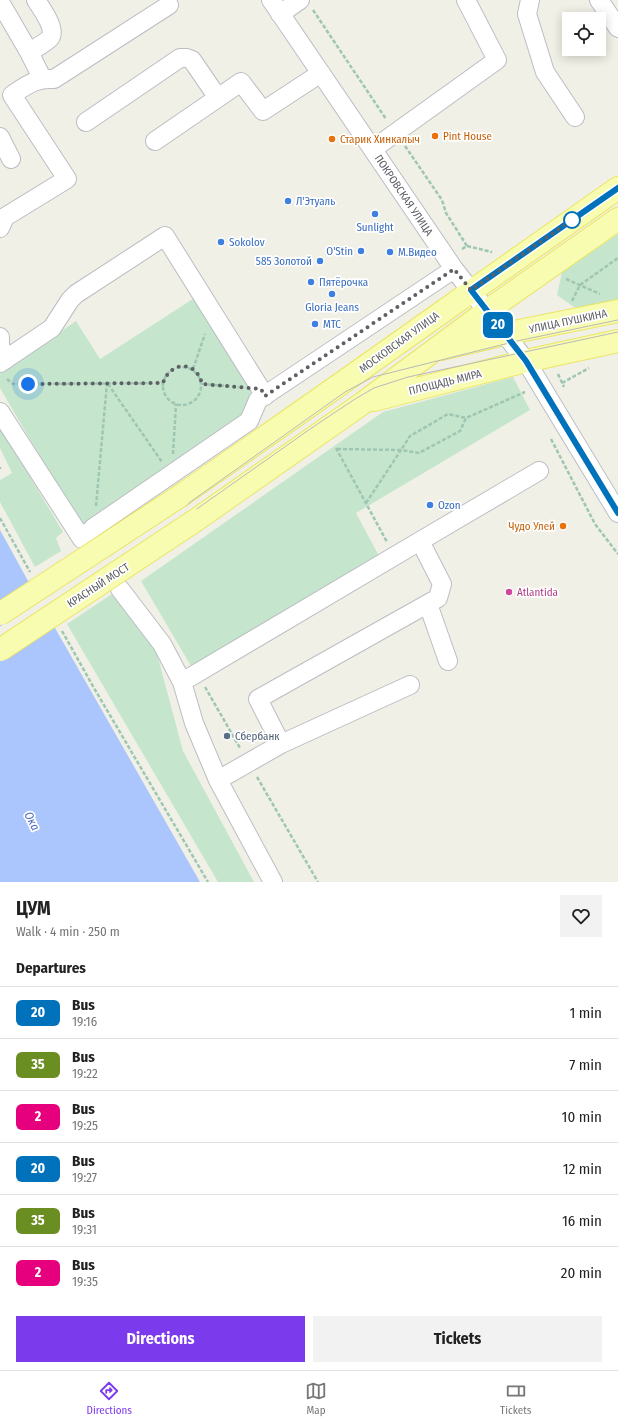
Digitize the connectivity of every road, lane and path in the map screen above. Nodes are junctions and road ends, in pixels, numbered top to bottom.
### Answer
1 (36, 0) edge
2 (300, 0) edge
3 (466, 0) edge
4 (530, 0) edge
5 (599, 0) edge
6 (0, 2) edge
7 (169, 5) dead end
8 (276, 7) edge
9 (618, 28) edge
10 (29, 52) junction
11 (321, 73) junction
12 (42, 78) junction
13 (218, 98) junction
14 (575, 117) dead end
15 (86, 122) dead end
16 (0, 137) edge
17 (155, 141) dead end
18 (373, 149) junction
19 (12, 159) dead end
20 (618, 188) edge
21 (618, 218) edge
22 (0, 228) edge
23 (462, 249) dead end
24 (491, 253) dead end
25 (618, 258) edge
26 (454, 269) junction
27 (566, 279) dead end
28 (580, 285) junction
29 (471, 290) junction
30 (605, 292) dead end
31 (571, 302) dead end
32 (487, 311) junction
33 (618, 311) edge
34 (213, 312) junction
35 (504, 334) junction
36 (0, 337) edge
37 (618, 341) edge
38 (433, 351) junction
39 (519, 363) junction
40 (3, 367) edge
41 (193, 369) junction
42 (355, 373) junction
43 (107, 383) junction
44 (163, 383) junction
45 (202, 384) junction
46 (263, 392) junction
47 (363, 403) junction
48 (176, 404) junction
49 (0, 412) edge
50 (466, 418) junction
51 (551, 438) dead end
52 (333, 443) dead end
53 (336, 449) junction
54 (401, 450) junction
55 (539, 471) dead end
56 (171, 475) junction
57 (366, 503) junction
58 (618, 513) edge
59 (0, 518) edge
60 (88, 534) junction
61 (420, 541) junction
62 (618, 554) edge
63 (395, 555) junction
64 (30, 572) dead end
65 (120, 589) dead end
66 (428, 604) junction
67 (0, 614) edge
68 (60, 627) dead end
69 (0, 650) edge
70 (448, 661) dead end
71 (182, 682) junction
72 (410, 685) dead end
73 (281, 744) junction
74 (218, 780) junction
75 (208, 882) edge
76 (273, 882) edge

1 - 10 street
2 - 8 street
3 - 18 street
4 - 14 street
5 - 9 street
6 - 10 street
7 - 12 street
8 - 11 street, ПОКРОВСКАЯ УЛИЦА
10 - 12 street
11 - 13 street
11 - 18 street, ПОКРОВСКАЯ УЛИЦА
12 - 22 street
13 - 15 street
13 - 17 street
16 - 19 street
18 - 26 street, ПОКРОВСКАЯ УЛИЦА
20 - 29 main road, МОСКОВСКАЯ УЛИЦА
21 - 32 main road
23 - 24 path
25 - 28 path
26 - 29 street, ПОКРОВСКАЯ УЛИЦА
26 - 46 street
27 - 28 path
28 - 30 path
28 - 31 path
29 - 32 street, ПОКРОВСКАЯ УЛИЦА
29 - 42 main road, МОСКОВСКАЯ УЛИЦА
32 - 35 street, ПОКРОВСКАЯ УЛИЦА
32 - 38 main road
33 - 35 main road, УЛИЦА ПУШКИНА
34 - 40 street
34 - 41 path
34 - 46 street
35 - 38 main road, УЛИЦА ПУШКИНА
35 - 39 street, ПОКРОВСКАЯ УЛИЦА
36 - 40 street
37 - 39 main road
38 - 42 main road, УЛИЦА ПУШКИНА
38 - 47 main road
39 - 47 main road, ПЛОЩАДЬ МИРА
39 - 50 path
39 - 58 street, ПОКРОВСКАЯ УЛИЦА
40 - 43 path
41 - 44 path
41 - 45 path
42 - 67 main road, МОСКОВСКАЯ УЛИЦА, bridge
43 - 44 path
43 - 56 path
43 - 60 path
44 - 48 path
45 - 46 path
45 - 48 path
46 - 56 street
47 - 69 main road, КРАСНЫЙ МОСТ, bridge
48 - 56 path
49 - 60 street
50 - 54 path
50 - 54 path
51 - 62 path
52 - 53 path
53 - 54 path
53 - 57 path
54 - 57 path
55 - 61 street
56 - 60 street
57 - 63 path
59 - 64 path
61 - 63 street
61 - 66 street
63 - 71 street
65 - 71 street
66 - 70 street
66 - 73 street
68 - 75 path
71 - 74 street
72 - 73 street
73 - 74 street
74 - 76 street

